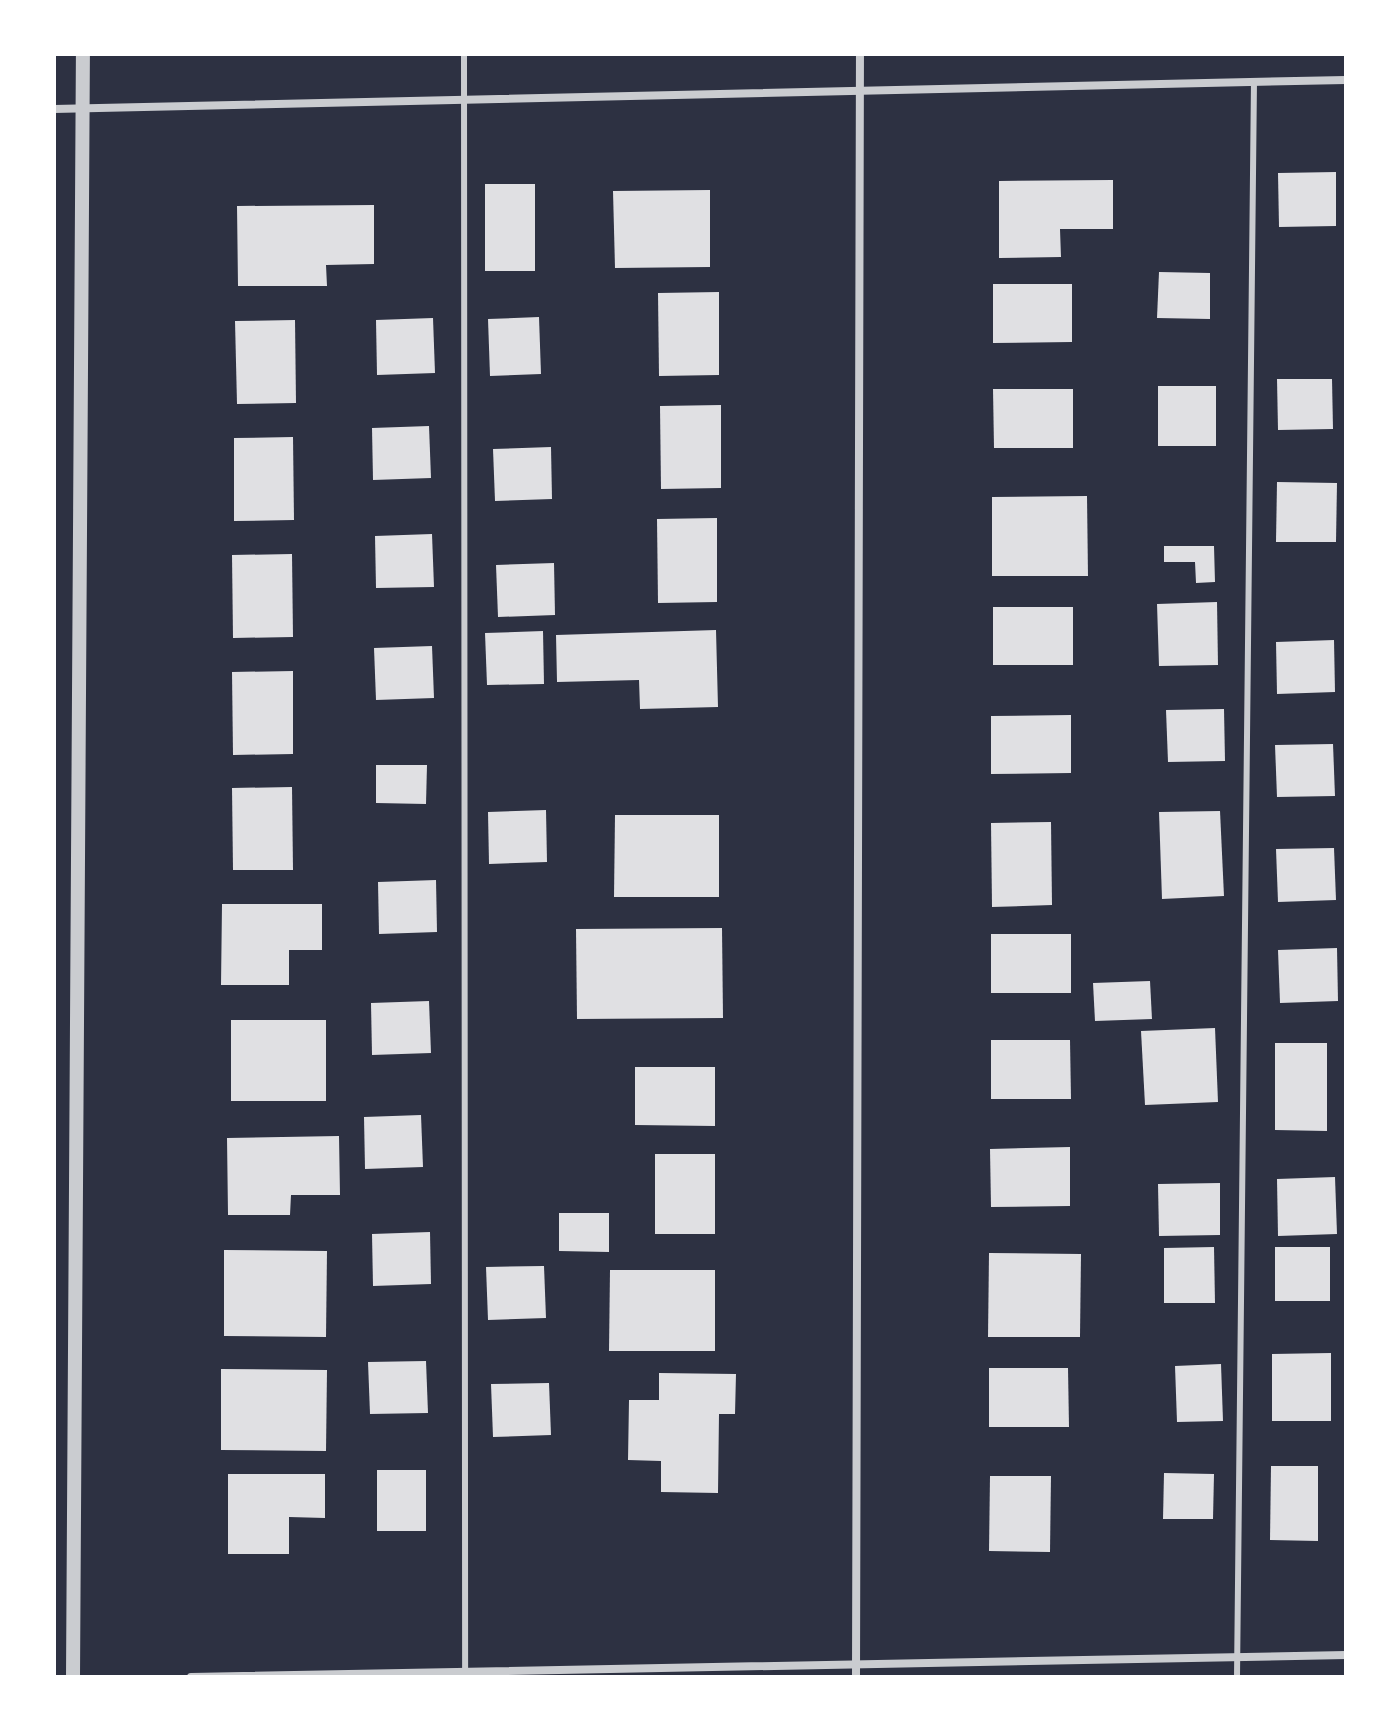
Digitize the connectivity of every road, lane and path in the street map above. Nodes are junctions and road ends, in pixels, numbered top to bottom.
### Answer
1 (83, 54) edge
2 (464, 54) edge
3 (860, 54) edge
4 (1346, 80) edge
5 (1254, 82) junction
6 (860, 91) junction
7 (464, 99) junction
8 (82, 108) junction
9 (54, 109) edge
10 (1346, 1655) edge
11 (1237, 1657) junction
12 (856, 1665) junction
13 (465, 1672) junction
14 (73, 1677) edge
15 (191, 1677) edge
16 (856, 1677) edge
17 (1237, 1677) edge

1 - 8 street
2 - 7 lane
3 - 6 street
4 - 5 street
5 - 6 street
5 - 11 lane
6 - 7 street
6 - 12 street
7 - 8 street
7 - 13 lane
8 - 9 street
8 - 14 street
10 - 11 street
11 - 12 street
11 - 17 lane
12 - 13 street
12 - 16 street
13 - 15 street

